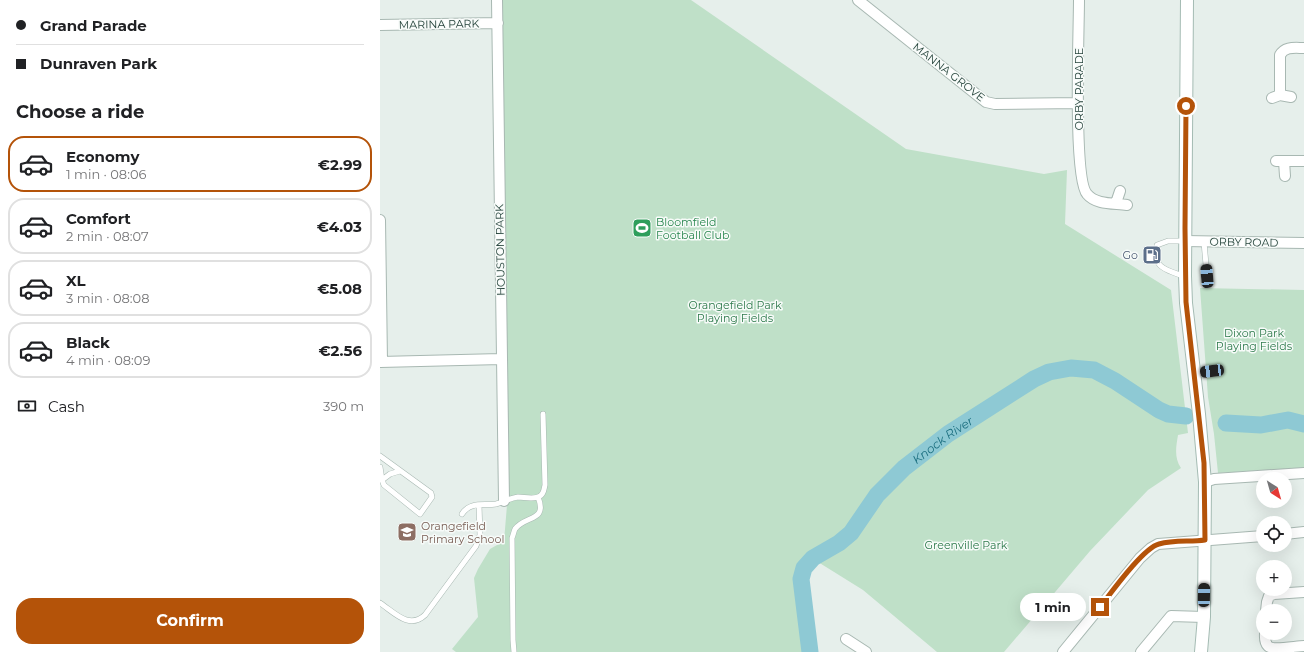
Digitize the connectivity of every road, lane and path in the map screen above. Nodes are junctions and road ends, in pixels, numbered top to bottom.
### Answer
1 (497, 0) edge
2 (858, 0) edge
3 (1079, 0) edge
4 (1187, 0) edge
5 (498, 23) junction
6 (380, 25) edge
7 (1304, 48) edge
8 (1291, 97) dead end
9 (1078, 103) junction
10 (1304, 161) edge
11 (1285, 176) dead end
12 (1120, 191) dead end
13 (1116, 203) junction
14 (1127, 205) dead end
15 (380, 220) edge
16 (1185, 241) junction
17 (1204, 242) junction
18 (1304, 243) edge
19 (1185, 276) junction
20 (1207, 276) dead end
21 (501, 359) junction
22 (381, 362) edge
23 (1220, 370) dead end
24 (1194, 374) junction
25 (543, 414) dead end
26 (380, 456) edge
27 (380, 467) edge
28 (400, 471) junction
29 (1304, 473) edge
30 (382, 480) junction
31 (1205, 482) junction
32 (538, 497) junction
33 (504, 501) junction
34 (479, 505) junction
35 (462, 514) dead end
36 (1304, 532) edge
37 (1292, 533) edge
38 (1256, 536) edge
39 (1205, 540) junction
40 (1304, 592) edge
41 (380, 603) edge
42 (1267, 604) edge
43 (1204, 617) junction
44 (846, 639) dead end
45 (1265, 640) edge
46 (1304, 646) edge
47 (514, 652) edge
48 (866, 652) edge
49 (1063, 652) edge
50 (1141, 652) edge
51 (1201, 652) edge

1 - 5 street, HOUSTON PARK
2 - 9 street, MANNA GROVE
3 - 9 street, ORBY PARADE
4 - 16 street
5 - 6 street, MARINA PARK
5 - 21 street, HOUSTON PARK
7 - 8 street
9 - 13 street, ORBY PARADE
10 - 11 street
12 - 13 street
13 - 14 street
15 - 22 street
16 - 17 street, ORBY ROAD
16 - 19 street
16 - 19 lane
17 - 18 street, ORBY ROAD
17 - 20 lane
19 - 24 street
21 - 22 street
21 - 33 street, HOUSTON PARK
23 - 24 lane
24 - 31 street
25 - 32 lane
26 - 28 lane
27 - 30 lane
28 - 30 lane
28 - 30 lane
29 - 31 street
31 - 39 street
32 - 33 lane
32 - 47 lane
33 - 34 lane
34 - 35 lane
34 - 41 lane
36 - 37 street
38 - 39 street
39 - 43 street
39 - 49 street
40 - 42 street
43 - 50 street
43 - 51 street
44 - 48 street
45 - 46 street

